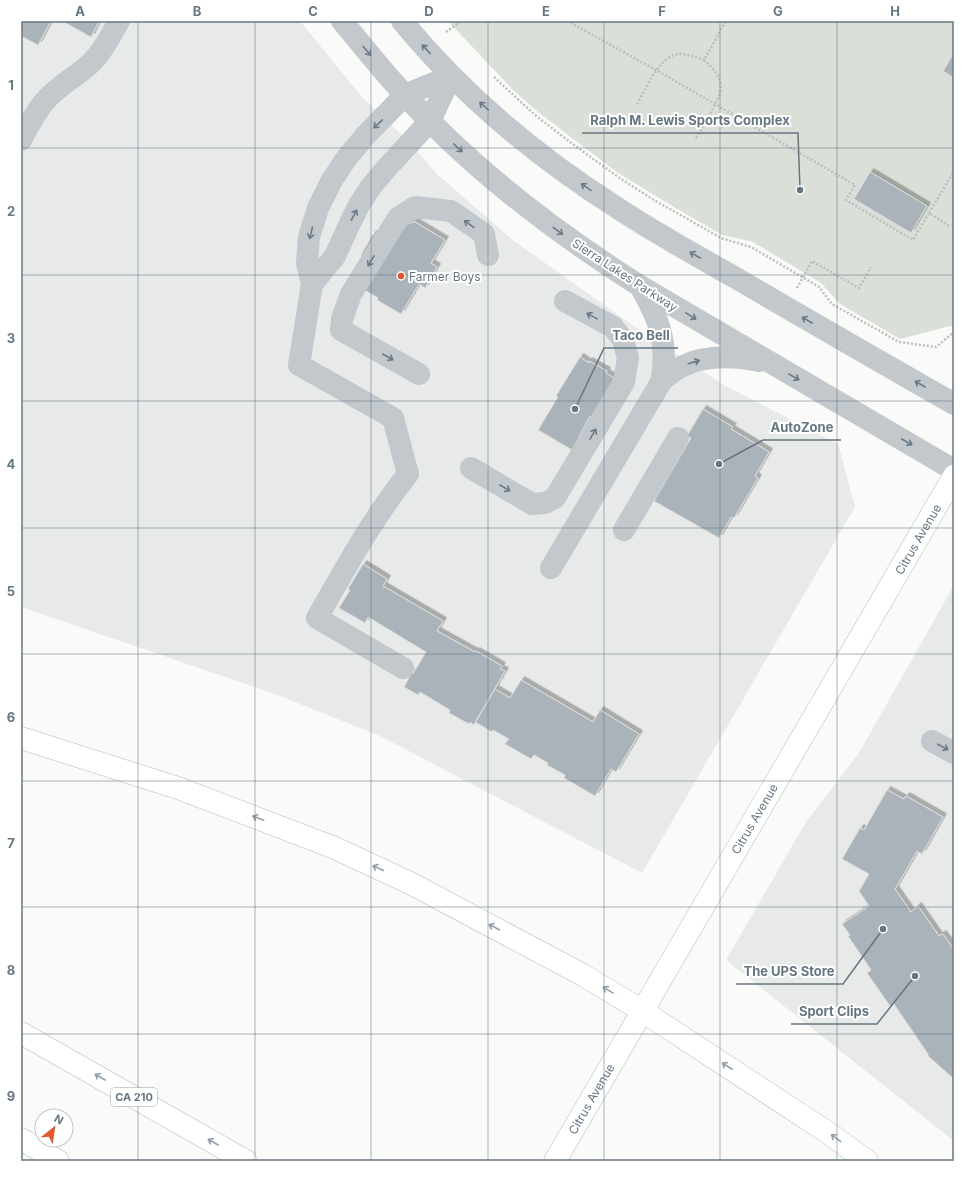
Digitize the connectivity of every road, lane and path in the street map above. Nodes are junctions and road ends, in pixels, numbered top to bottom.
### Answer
1 (119, 21) edge
2 (342, 21) edge
3 (402, 21) edge
4 (461, 21) edge
5 (567, 21) edge
6 (726, 21) edge
7 (446, 32) dead end
8 (704, 60) junction
9 (656, 70) junction
10 (451, 76) junction
11 (494, 77) dead end
12 (405, 95) junction
13 (637, 104) dead end
14 (715, 104) junction
15 (430, 121) junction
16 (696, 138) dead end
17 (21, 140) edge
18 (954, 171) edge
19 (929, 214) junction
20 (949, 226) dead end
21 (488, 255) dead end
22 (871, 267) dead end
23 (803, 278) junction
24 (312, 284) junction
25 (640, 286) junction
26 (565, 301) dead end
27 (787, 308) junction
28 (954, 332) edge
29 (770, 363) junction
30 (419, 374) dead end
31 (661, 382) junction
32 (954, 404) edge
33 (678, 438) dead end
34 (471, 468) dead end
35 (954, 470) edge
36 (954, 476) edge
37 (624, 530) dead end
38 (551, 568) dead end
39 (403, 668) dead end
40 (21, 738) edge
41 (932, 741) dead end
42 (954, 753) edge
43 (641, 1010) junction
44 (21, 1033) edge
45 (21, 1139) edge
46 (58, 1161) edge
47 (246, 1161) edge
48 (554, 1161) edge
49 (867, 1161) edge

1 - 17 street
2 -> 12 street, Sierra Lakes Parkway
10 -> 3 street
4 - 7 path
5 - 9 path
6 - 8 path
8 - 9 path
8 - 14 path
9 - 13 path
9 - 14 path
10 - 12 street
10 - 15 street
27 -> 10 street
11 - 23 path
12 - 15 street, Sierra Lakes Parkway
12 -> 24 street
14 - 16 path
14 - 19 path
24 -> 15 street
15 -> 25 street, Sierra Lakes Parkway
18 - 19 path
19 - 20 path
21 -> 30 street
22 - 23 path
23 - 27 path
23 - 28 path
24 - 39 street
25 -> 29 street, Sierra Lakes Parkway
25 - 31 street
34 -> 26 street
32 -> 27 street
31 -> 29 street
29 -> 35 street, Sierra Lakes Parkway
31 - 38 street
33 - 37 street
36 - 43 main road, Citrus Avenue
43 -> 40 main road
41 -> 42 street
43 - 48 main road, Citrus Avenue
49 -> 43 main road
47 -> 44 main road, CA 210
45 - 46 main road

